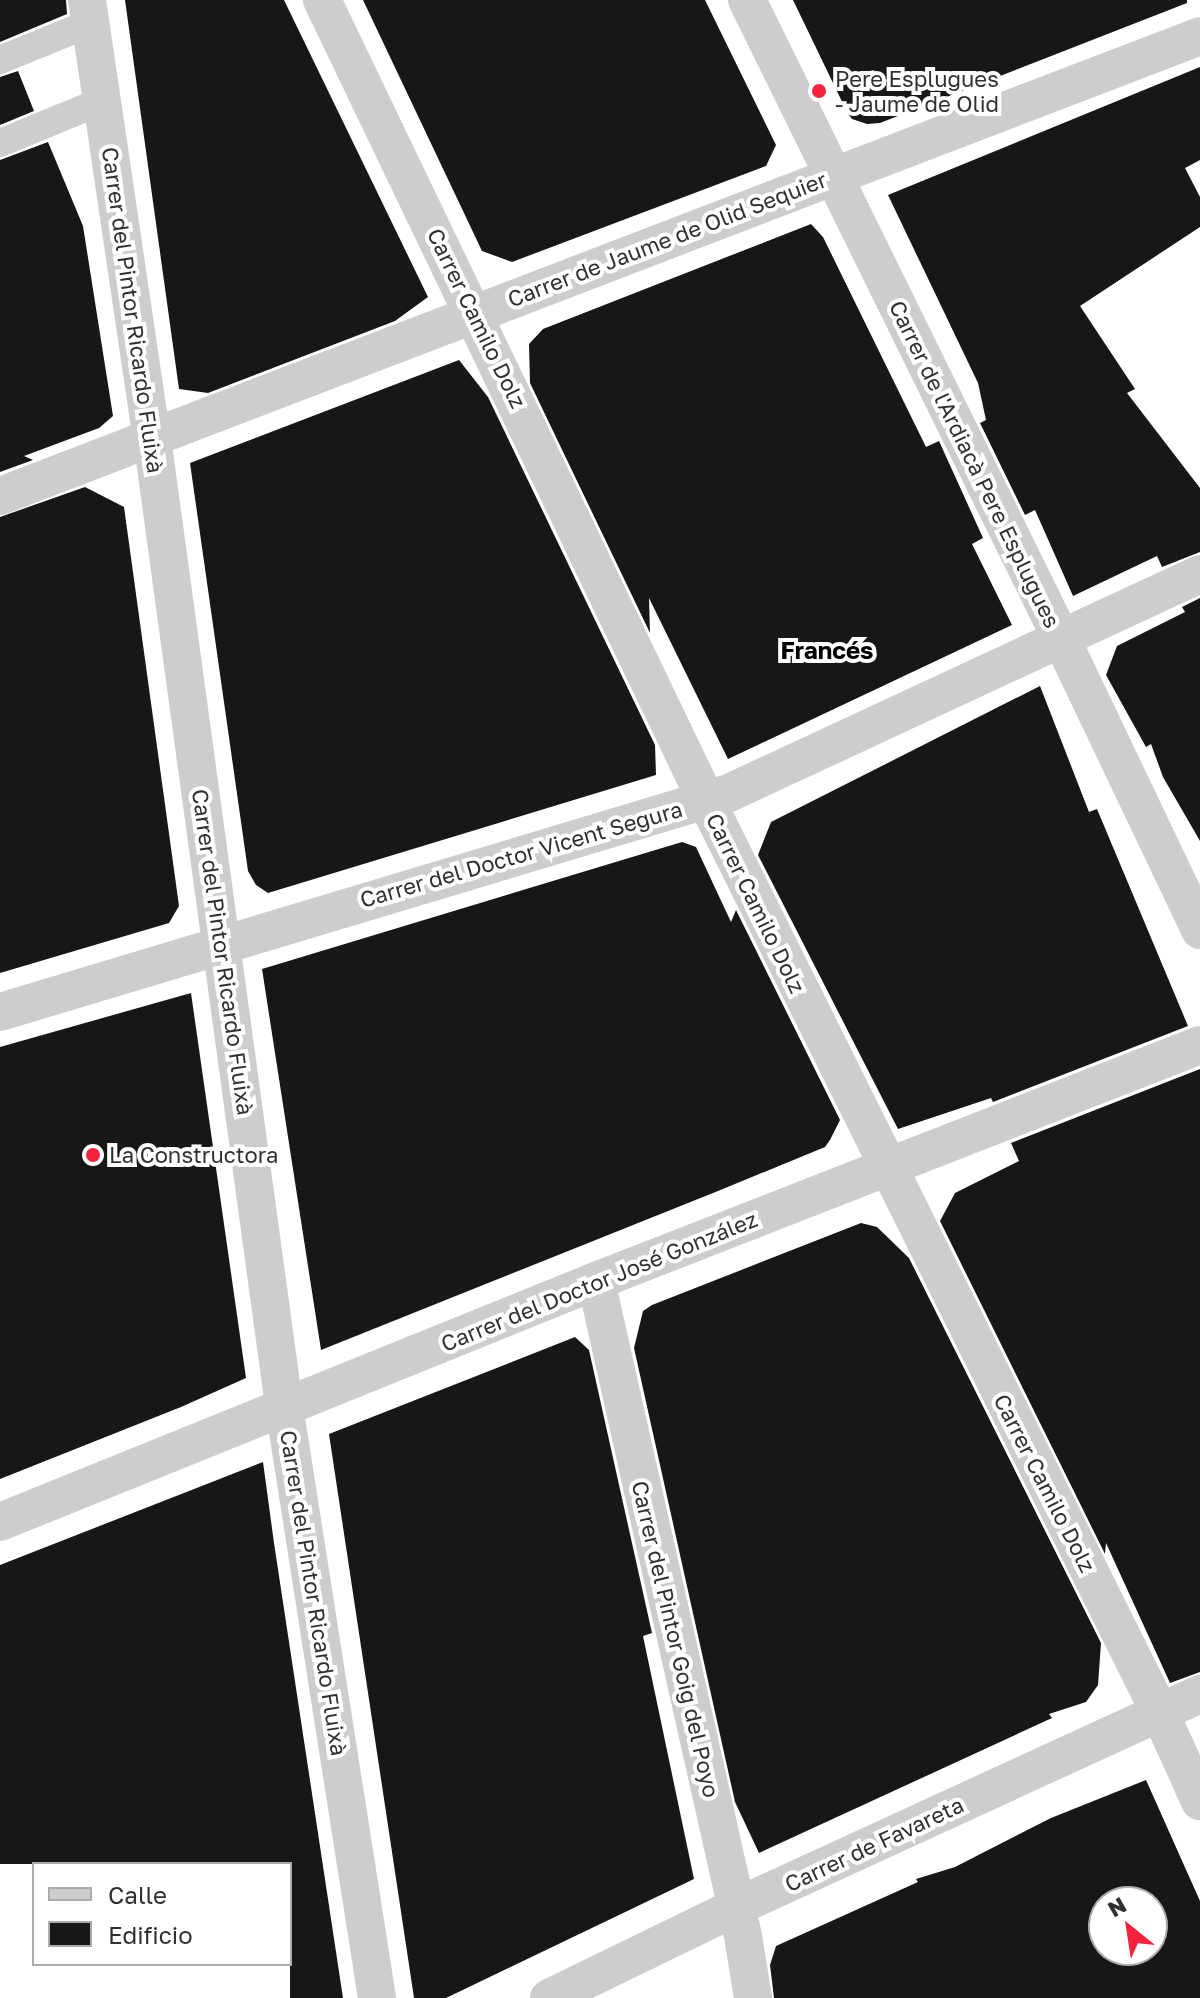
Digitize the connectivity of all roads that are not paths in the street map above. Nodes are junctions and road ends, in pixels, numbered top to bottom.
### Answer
1 (322, 0) edge
2 (747, 0) edge
3 (88, 12) edge
4 (1200, 36) edge
5 (0, 60) edge
6 (102, 101) junction
7 (0, 143) edge
8 (833, 175) junction
9 (474, 313) junction
10 (152, 438) junction
11 (0, 496) edge
12 (1200, 574) edge
13 (1060, 636) junction
14 (706, 800) junction
15 (1200, 930) edge
16 (222, 945) junction
17 (0, 1012) edge
18 (1200, 1045) edge
19 (887, 1167) junction
20 (596, 1281) junction
21 (284, 1406) junction
22 (0, 1522) edge
23 (1200, 1694) edge
24 (1160, 1713) junction
25 (1200, 1801) edge
26 (736, 1907) junction
27 (377, 1998) edge
28 (549, 1998) edge
29 (753, 1998) edge

1 - 9 street, Carrer Camilo Dolz
2 - 8 street, Carrer de l'Ardiacà Pere Esplugues
3 - 5 street
3 - 6 street, Carrer del Pintor Ricardo Fluixà
4 - 8 street, Carrer de Jaume de Olid Sequier
6 - 7 street
6 - 10 street, Carrer del Pintor Ricardo Fluixà
8 - 9 street, Carrer de Jaume de Olid Sequier
8 - 13 street, Carrer de l'Ardiacà Pere Esplugues
9 - 10 street, Carrer de Jaume de Olid Sequier
9 - 14 street, Carrer Camilo Dolz
10 - 11 street, Carrer de Jaume de Olid Sequier
10 - 16 street, Carrer del Pintor Ricardo Fluixà
12 - 13 street, Carrer del Doctor Vicent Segura
13 - 14 street, Carrer del Doctor Vicent Segura
13 - 15 street, Carrer de l'Ardiacà Pere Esplugues
14 - 16 street, Carrer del Doctor Vicent Segura
14 - 19 street, Carrer Camilo Dolz
16 - 17 street, Carrer del Doctor Vicent Segura
16 - 21 street, Carrer del Pintor Ricardo Fluixà
18 - 19 street, Carrer del Doctor José González
19 - 20 street, Carrer del Doctor José González
19 - 24 street, Carrer Camilo Dolz
20 - 21 street, Carrer del Doctor José González
20 - 26 street, Carrer del Pintor Goig del Poyo
21 - 22 street, Carrer del Doctor José González
21 - 27 street, Carrer del Pintor Ricardo Fluixà
23 - 24 street, Carrer de Favareta
24 - 25 street, Carrer Camilo Dolz
24 - 26 street, Carrer de Favareta
26 - 28 street, Carrer de Favareta
26 - 29 street, Carrer del Pintor Goig del Poyo

